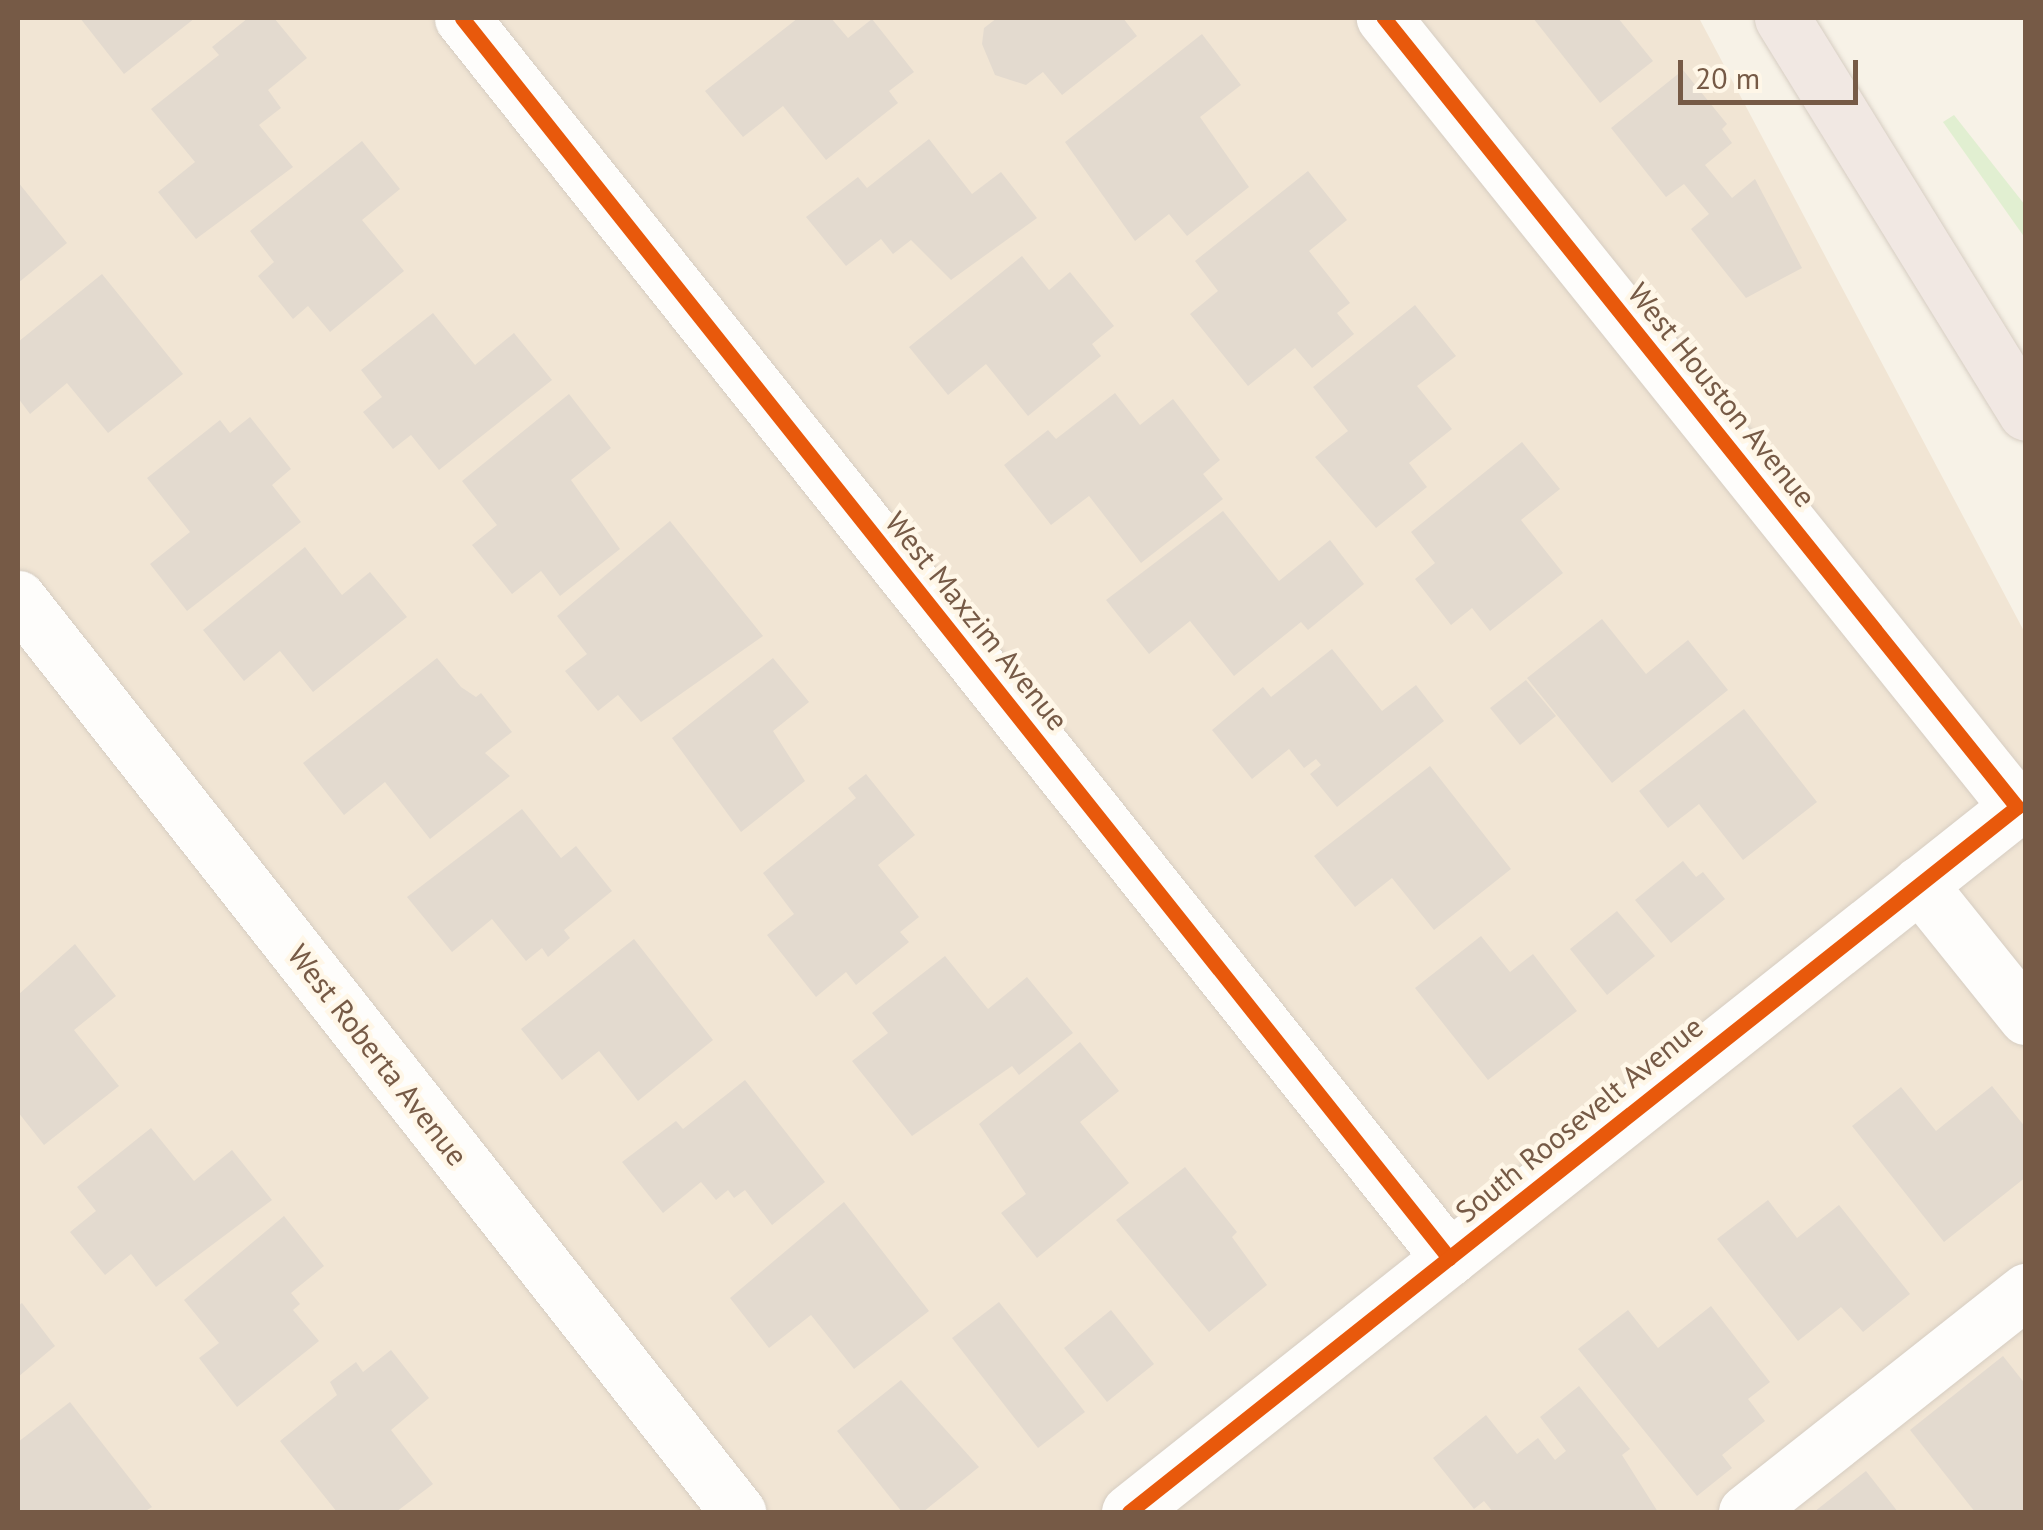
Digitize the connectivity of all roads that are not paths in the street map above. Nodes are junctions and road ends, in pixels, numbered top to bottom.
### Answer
1 (462, 18) edge
2 (1384, 18) edge
3 (1782, 18) edge
4 (2026, 414) edge
5 (18, 598) edge
6 (2017, 807) joint
7 (1919, 884) junction
8 (2026, 1017) edge
9 (1449, 1258) junction
10 (2026, 1290) edge
11 (738, 1512) edge
12 (1129, 1512) edge
13 (1746, 1512) edge

1 - 9 street, West Maxzim Avenue
2 - 6 street, West Houston Avenue
3 - 4 highway
5 - 11 street, West Roberta Avenue
6 - 7 street, South Roosevelt Avenue
7 - 8 street
7 - 9 street, South Roosevelt Avenue
9 - 12 street, South Roosevelt Avenue
10 - 13 street

